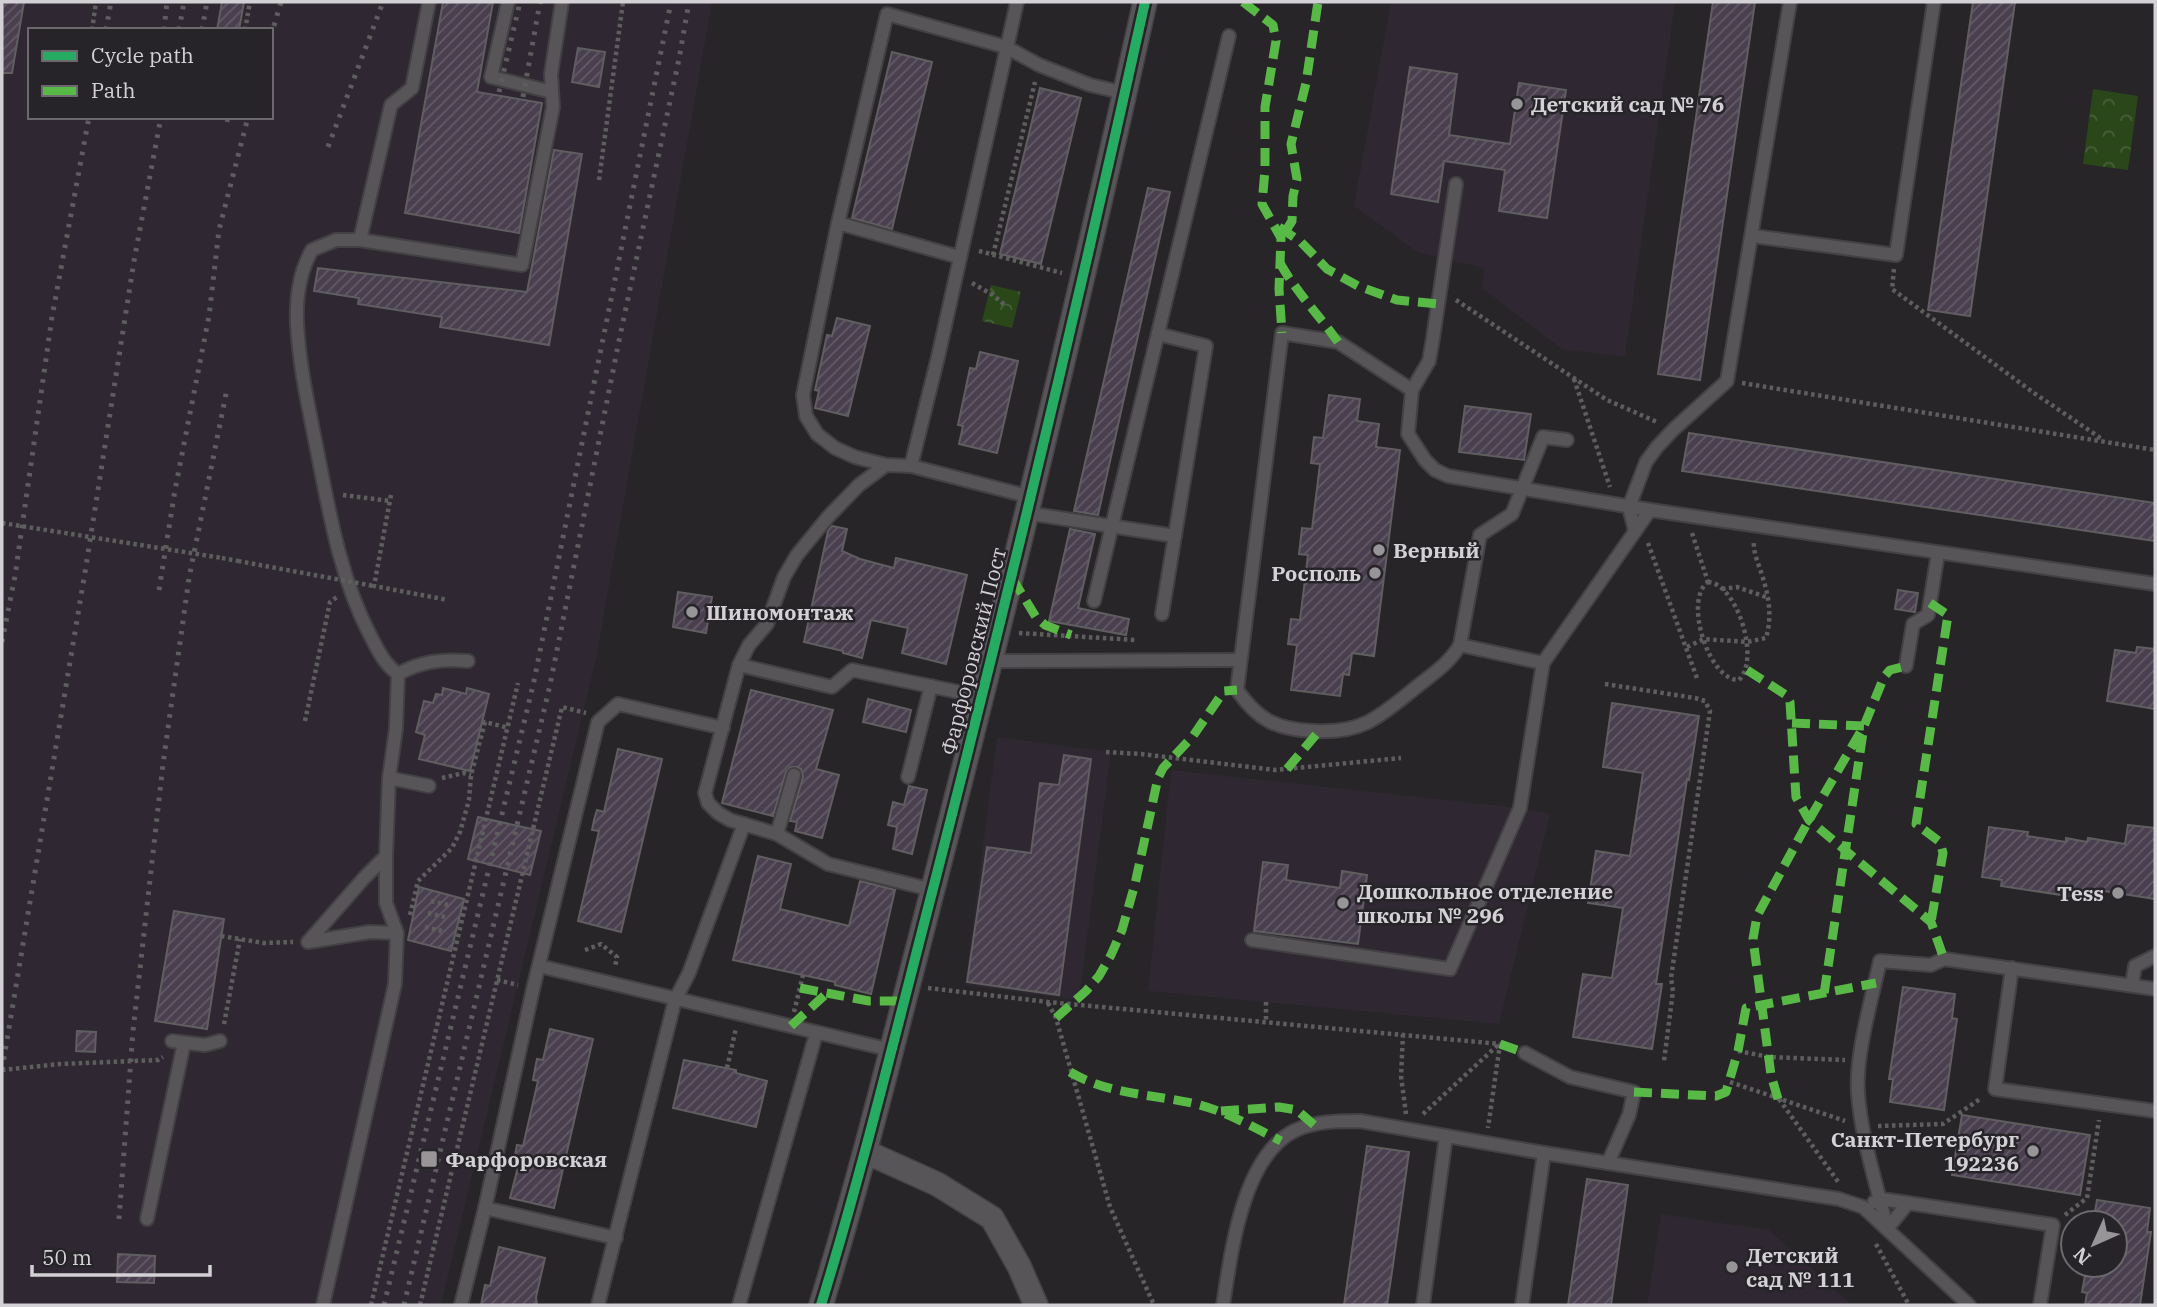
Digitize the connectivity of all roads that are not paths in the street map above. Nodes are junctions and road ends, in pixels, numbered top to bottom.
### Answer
1 (429, 2) edge
2 (508, 2) edge
3 (562, 2) edge
4 (1017, 2) edge
5 (1145, 2) edge
6 (1790, 2) edge
7 (1934, 2) edge
8 (1229, 36) dead end
9 (1006, 47) junction
10 (552, 92) junction
11 (1125, 93) junction
12 (1456, 184) dead end
13 (838, 223) junction
14 (1753, 236) junction
15 (360, 240) junction
16 (960, 252) junction
17 (1158, 334) junction
18 (1412, 390) junction
19 (1567, 440) dead end
20 (886, 465) junction
21 (911, 466) junction
22 (1523, 489) junction
23 (1029, 505) junction
24 (1622, 506) junction
25 (1650, 510) junction
26 (1112, 526) junction
27 (1638, 527) junction
28 (1175, 536) junction
29 (1938, 553) junction
30 (2155, 584) edge
31 (1094, 601) dead end
32 (1162, 614) dead end
33 (1460, 645) junction
34 (1239, 660) junction
35 (468, 661) dead end
36 (992, 661) junction
37 (1543, 663) junction
38 (738, 666) junction
39 (1906, 666) dead end
40 (398, 674) junction
41 (931, 686) junction
42 (982, 697) junction
43 (723, 728) junction
44 (794, 775) dead end
45 (908, 777) dead end
46 (389, 778) junction
47 (429, 786) road end
48 (744, 824) junction
49 (777, 834) junction
50 (386, 856) junction
51 (933, 890) junction
52 (397, 933) junction
53 (1252, 940) dead end
54 (2155, 956) edge
55 (539, 966) junction
56 (2012, 968) junction
57 (2132, 985) junction
58 (2155, 989) edge
59 (675, 1000) junction
60 (816, 1034) junction
61 (220, 1041) road end
62 (891, 1050) junction
63 (1525, 1053) dead end
64 (2155, 1111) edge
65 (1446, 1136) junction
66 (866, 1152) junction
67 (1544, 1153) junction
68 (1608, 1163) junction
69 (1881, 1199) junction
70 (1908, 1203) junction
71 (1863, 1207) junction
72 (485, 1208) junction
73 (147, 1219) dead end
74 (1888, 1229) junction
75 (616, 1238) junction
76 (323, 1305) edge
77 (461, 1305) edge
78 (598, 1305) edge
79 (739, 1305) edge
80 (821, 1305) edge
81 (1036, 1305) edge
82 (1223, 1305) edge
83 (1423, 1305) edge
84 (1522, 1305) edge
85 (1969, 1305) edge
86 (2040, 1305) edge

1 - 15 lane
2 - 10 lane
3 - 10 lane
4 - 9 lane
5 - 11 street, Фарфоровский Пост
6 - 14 lane
7 - 14 lane
8 - 17 lane
9 - 11 lane
9 - 13 lane
9 - 16 lane
10 - 15 lane
11 - 23 street, Фарфоровский Пост
12 - 18 lane
13 - 16 lane
13 - 20 lane
14 - 24 lane
15 - 40 lane
16 - 21 lane
17 - 26 lane
17 - 28 lane
18 - 22 lane
18 - 34 lane
19 - 22 lane
20 - 21 lane
20 - 38 lane
21 - 23 lane
22 - 24 lane
22 - 33 lane
23 - 26 lane
23 - 36 street, Фарфоровский Пост
24 - 25 lane
24 - 27 lane
25 - 27 lane
25 - 29 lane
26 - 28 lane
26 - 31 lane
27 - 37 lane
28 - 32 lane
29 - 30 lane
29 - 39 lane
33 - 34 lane
33 - 37 lane
34 - 36 lane
35 - 40 lane
36 - 42 street, Фарфоровский Пост
37 - 53 lane
38 - 41 lane
38 - 43 lane
40 - 46 lane
41 - 42 lane
41 - 45 lane
42 - 51 street, Фарфоровский Пост
43 - 48 lane
43 - 55 lane
44 - 49 lane
46 - 47 lane
46 - 50 lane
48 - 49 lane
48 - 59 lane
49 - 51 lane
50 - 52 lane
50 - 52 lane
51 - 62 street, Фарфоровский Пост
52 - 76 lane
54 - 57 lane
55 - 59 lane
55 - 72 lane
56 - 57 lane
56 - 64 lane
56 - 69 lane
57 - 58 lane
59 - 60 lane
59 - 75 lane
60 - 62 lane
60 - 79 lane
61 - 73 lane
62 - 66 street, Фарфоровский Пост
63 - 68 lane
65 - 67 lane
65 - 82 lane
65 - 83 lane
66 - 80 street, Фарфоровский Пост
66 - 81 street
67 - 68 lane
67 - 84 lane
68 - 71 lane
69 - 70 lane
69 - 71 lane
69 - 74 lane
70 - 74 lane
70 - 86 lane
71 - 74 lane
72 - 75 lane
72 - 77 lane
74 - 85 lane
75 - 78 lane

